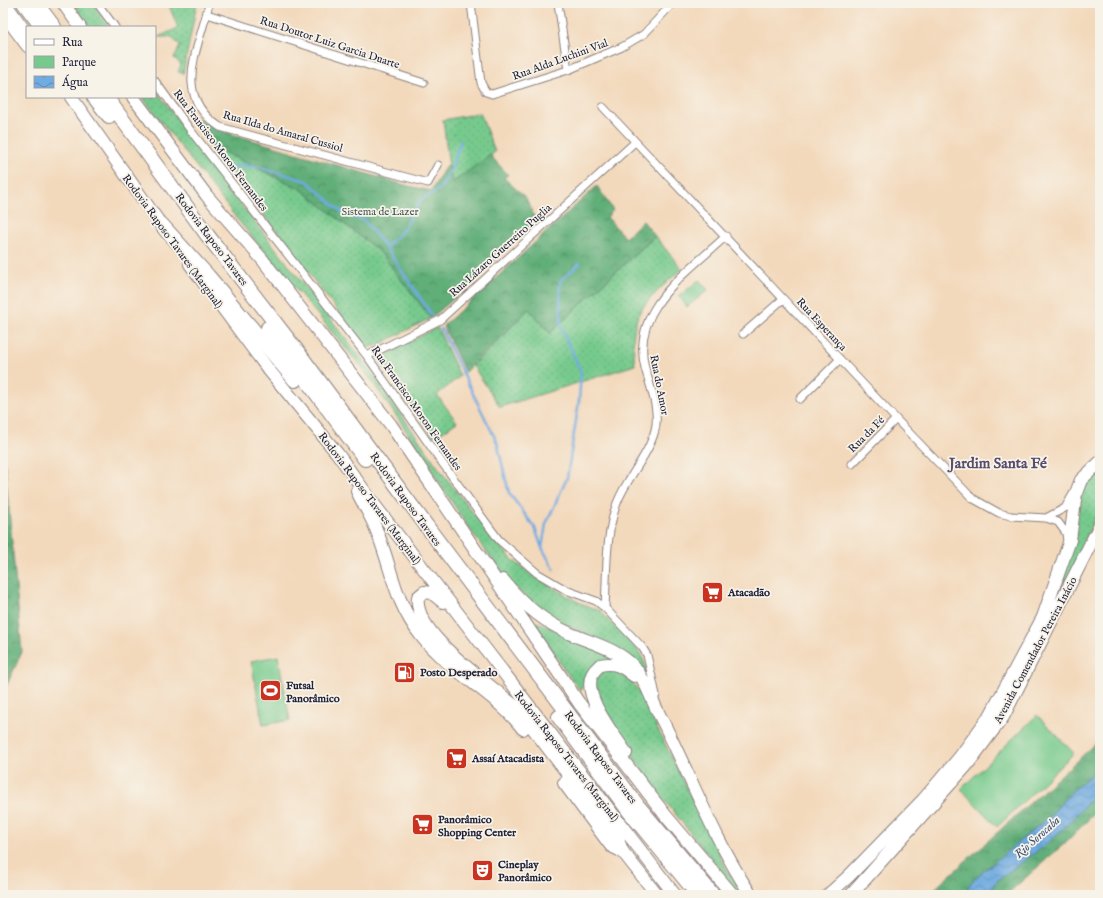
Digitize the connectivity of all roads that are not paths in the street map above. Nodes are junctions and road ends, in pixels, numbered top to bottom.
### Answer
1 (5, 3) edge
2 (24, 3) edge
3 (36, 3) edge
4 (62, 3) edge
5 (97, 3) edge
6 (209, 3) edge
7 (471, 3) edge
8 (558, 3) edge
9 (673, 3) edge
10 (207, 14) junction
11 (3, 15) edge
12 (41, 26) edge
13 (53, 26) edge
14 (79, 26) edge
15 (114, 26) edge
16 (26, 33) edge
17 (26, 46) edge
18 (568, 70) junction
19 (156, 82) edge
20 (424, 83) dead end
21 (66, 98) edge
22 (72, 98) edge
23 (95, 98) edge
24 (107, 98) edge
25 (134, 98) edge
26 (603, 107) dead end
27 (635, 142) junction
28 (109, 151) junction
29 (438, 165) dead end
30 (161, 224) junction
31 (726, 236) junction
32 (783, 299) junction
33 (743, 334) dead end
34 (367, 356) junction
35 (840, 359) junction
36 (800, 399) dead end
37 (896, 419) junction
38 (346, 434) junction
39 (337, 453) junction
40 (1100, 462) edge
41 (852, 464) dead end
42 (1079, 486) junction
43 (1046, 518) junction
44 (458, 525) junction
45 (1100, 526) edge
46 (1066, 554) junction
47 (605, 608) junction
48 (511, 682) junction
49 (659, 714) junction
50 (665, 725) junction
51 (666, 816) junction
52 (623, 852) junction
53 (657, 895) edge
54 (675, 895) edge
55 (698, 895) edge
56 (713, 895) edge
57 (733, 895) edge
58 (751, 895) edge
59 (828, 895) edge
60 (851, 895) edge

1 - 16 highway
2 - 12 highway
3 - 13 highway
4 - 14 highway
5 - 15 street
6 - 10 street, Rua Ilda do Amaral Cussiol
7 - 18 street, Rua Alda Luchini Vial
8 - 18 street
9 - 18 street, Rua Alda Luchini Vial
10 - 20 street, Rua Doutor Luiz Garcia Duarte
10 - 29 street, Rua Ilda do Amaral Cussiol
11 - 17 main road
19 - 34 street, Rua Francisco Moron Fernandes
21 - 28 main road
22 - 28 highway, Rodovia Raposo Tavares (Marginal)
23 - 38 highway, Rodovia Raposo Tavares
24 - 56 highway, Rodovia Raposo Tavares
25 - 44 highway
26 - 27 street, Rua Esperança
27 - 31 street, Rua Esperança
27 - 34 street, Rua Lázaro Guerreiro Puglia
28 - 30 highway, Rodovia Raposo Tavares (Marginal)
30 - 38 highway
30 - 39 highway, Rodovia Raposo Tavares (Marginal)
31 - 32 street, Rua Esperança
31 - 47 street, Rua do Amor
32 - 33 street
32 - 35 street, Rua Esperança
34 - 47 street, Rua Francisco Moron Fernandes
35 - 36 street
35 - 37 street, Rua Esperança
37 - 41 street, Rua da Fé
37 - 43 street, Rua Esperança
38 - 55 highway, Rodovia Raposo Tavares
39 - 48 highway, Rodovia Raposo Tavares (Marginal)
39 - 52 highway
40 - 42 highway, Avenida Comendador Pereira Inácio
42 - 43 street
42 - 46 highway, Avenida Comendador Pereira Inácio
43 - 46 street, Rua Esperança
44 - 49 highway
44 - 51 highway
45 - 60 highway, Avenida Comendador Pereira Inácio
46 - 59 highway, Avenida Comendador Pereira Inácio
47 - 50 street, Rua Francisco Moron Fernandes
48 - 52 highway
48 - 54 highway, Rodovia Raposo Tavares (Marginal)
49 - 50 highway
49 - 51 highway
50 - 58 highway
51 - 57 highway
52 - 53 highway

